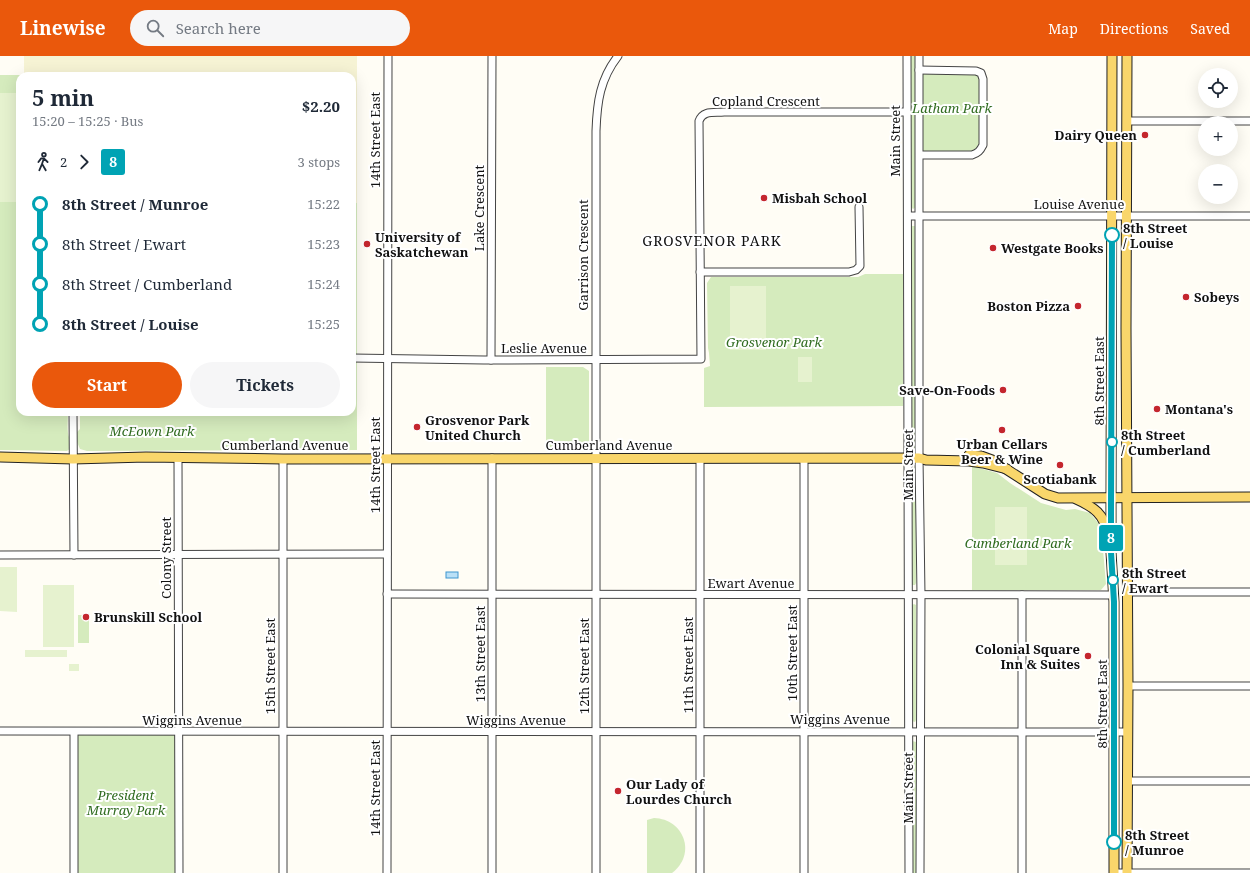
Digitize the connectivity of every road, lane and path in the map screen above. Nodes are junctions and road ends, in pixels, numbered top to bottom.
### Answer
1 (388, 56) edge
2 (492, 56) edge
3 (618, 56) edge
4 (906, 56) edge
5 (919, 56) edge
6 (1112, 56) edge
7 (1127, 56) edge
8 (920, 70) junction
9 (907, 112) junction
10 (1127, 121) junction
11 (1250, 121) edge
12 (920, 155) junction
13 (859, 207) dead end
14 (908, 216) junction
15 (919, 216) junction
16 (1112, 216) junction
17 (1127, 216) junction
18 (1250, 216) edge
19 (700, 272) junction
20 (1112, 272) junction
21 (1126, 329) junction
22 (356, 358) edge
23 (387, 359) junction
24 (701, 359) joint
25 (491, 360) junction
26 (596, 360) junction
27 (73, 416) edge
28 (0, 457) edge
29 (74, 458) junction
30 (178, 458) junction
31 (283, 458) junction
32 (387, 458) junction
33 (492, 458) junction
34 (595, 458) junction
35 (700, 458) junction
36 (804, 458) junction
37 (908, 458) junction
38 (919, 458) junction
39 (1250, 497) edge
40 (1073, 498) junction
41 (1111, 498) junction
42 (1128, 498) junction
43 (1111, 552) junction
44 (282, 554) junction
45 (387, 554) junction
46 (0, 555) edge
47 (74, 555) junction
48 (178, 555) junction
49 (1127, 592) junction
50 (1250, 592) edge
51 (387, 594) junction
52 (596, 594) junction
53 (700, 594) junction
54 (921, 594) junction
55 (491, 595) junction
56 (804, 595) junction
57 (908, 595) junction
58 (1022, 595) junction
59 (1114, 595) junction
60 (1128, 686) junction
61 (1250, 686) edge
62 (0, 731) edge
63 (387, 731) junction
64 (492, 731) junction
65 (908, 731) junction
66 (74, 732) junction
67 (178, 732) junction
68 (282, 732) junction
69 (596, 732) junction
70 (700, 732) junction
71 (804, 732) junction
72 (920, 732) junction
73 (1022, 732) junction
74 (1115, 732) junction
75 (1128, 732) junction
76 (1128, 780) junction
77 (1250, 781) edge
78 (74, 873) edge
79 (179, 873) edge
80 (283, 873) edge
81 (386, 873) edge
82 (492, 873) edge
83 (596, 873) edge
84 (700, 873) edge
85 (804, 873) edge
86 (909, 873) edge
87 (920, 873) edge
88 (1022, 873) edge
89 (1114, 873) edge
90 (1127, 873) edge
91 (1223, 873) edge
92 (1250, 873) edge

1 - 23 street, 14th Street East
2 - 25 street, Lake Crescent
3 - 26 street, Garrison Crescent
4 - 9 street, Main Street
5 - 8 street, Main Street
6 - 16 main road, 8th Street East
7 - 10 main road, 8th Street East
8 - 12 street, Main Street
8 - 12 street
9 - 14 street, Main Street
9 - 19 street, Copland Crescent
10 - 11 street
10 - 17 main road, 8th Street East
12 - 15 street, Main Street
13 - 19 street
14 - 15 street, Louise Avenue
14 - 37 street, Main Street
15 - 16 street, Louise Avenue
15 - 38 street, Main Street
16 - 17 street, Louise Avenue
16 - 20 main road, 8th Street East
17 - 18 street, Louise Avenue
17 - 21 main road, 8th Street East
19 - 24 street, Copland Crescent
20 - 21 main road
20 - 41 main road, 8th Street East
21 - 42 main road, 8th Street East
22 - 23 street, Leslie Avenue
23 - 25 street, Leslie Avenue
23 - 32 street, 14th Street East
24 - 26 street, Leslie Avenue
25 - 26 street, Leslie Avenue
26 - 34 street, Garrison Crescent
27 - 29 street
28 - 29 main road, Cumberland Avenue
29 - 30 main road, Cumberland Avenue
29 - 47 street
30 - 31 main road, Cumberland Avenue
30 - 48 street, Colony Street
31 - 32 main road, Cumberland Avenue
31 - 44 street, 15th Street East
32 - 33 main road, Cumberland Avenue
32 - 45 street, 14th Street East
33 - 34 main road, Cumberland Avenue
33 - 55 street, 13th Street East
34 - 35 main road, Cumberland Avenue
34 - 52 street, 12th Street East
35 - 36 main road, Cumberland Avenue
35 - 53 street, 11th Street East
36 - 37 main road, Cumberland Avenue
36 - 56 street, 10th Street East
37 - 38 main road, Cumberland Avenue
37 - 57 street, Main Street
38 - 40 main road, Cumberland Avenue
38 - 54 street, Main Street
39 - 42 main road
40 - 41 main road
40 - 43 main road
41 - 42 main road
41 - 43 main road, 8th Street East
42 - 49 main road, 8th Street East
43 - 59 main road, 8th Street East
44 - 45 street
44 - 48 street
44 - 68 street, 15th Street East
45 - 51 street, 14th Street East
46 - 47 street
47 - 48 street
48 - 67 street, Colony Street
49 - 50 street
49 - 60 main road, 8th Street East
51 - 55 street, Ewart Avenue
51 - 63 street, 14th Street East
52 - 53 street, Ewart Avenue
52 - 55 street, Ewart Avenue
52 - 69 street, 12th Street East
53 - 56 street, Ewart Avenue
53 - 70 street, 11th Street East
54 - 57 street, Ewart Avenue
54 - 58 street, Ewart Avenue
54 - 72 street, Main Street
55 - 64 street, 13th Street East
56 - 57 street, Ewart Avenue
56 - 71 street, 10th Street East
57 - 65 street, Main Street
58 - 59 street, Ewart Avenue
58 - 73 street
59 - 74 main road, 8th Street East
60 - 61 street
60 - 75 main road, 8th Street East
62 - 66 street, Wiggins Avenue
63 - 64 street, Wiggins Avenue
63 - 68 street, Wiggins Avenue
63 - 81 street, 14th Street East
64 - 69 street, Wiggins Avenue
64 - 82 street, 13th Street East
65 - 71 street, Wiggins Avenue
65 - 72 street, Wiggins Avenue
65 - 86 street, Main Street
66 - 67 street, Wiggins Avenue
66 - 78 street
67 - 68 street, Wiggins Avenue
67 - 79 street, Colony Street
68 - 80 street, 15th Street East
69 - 70 street, Wiggins Avenue
69 - 83 street, 12th Street East
70 - 71 street, Wiggins Avenue
70 - 84 street, 11th Street East
71 - 85 street, 10th Street East
72 - 73 street, Wiggins Avenue
72 - 87 street, Main Street
73 - 74 street, Wiggins Avenue
73 - 88 street
74 - 75 street, Wiggins Avenue
74 - 89 main road, 8th Street East
75 - 76 main road, 8th Street East
76 - 77 street
76 - 90 main road, 8th Street East
89 - 90 street
90 - 91 street
91 - 92 street

